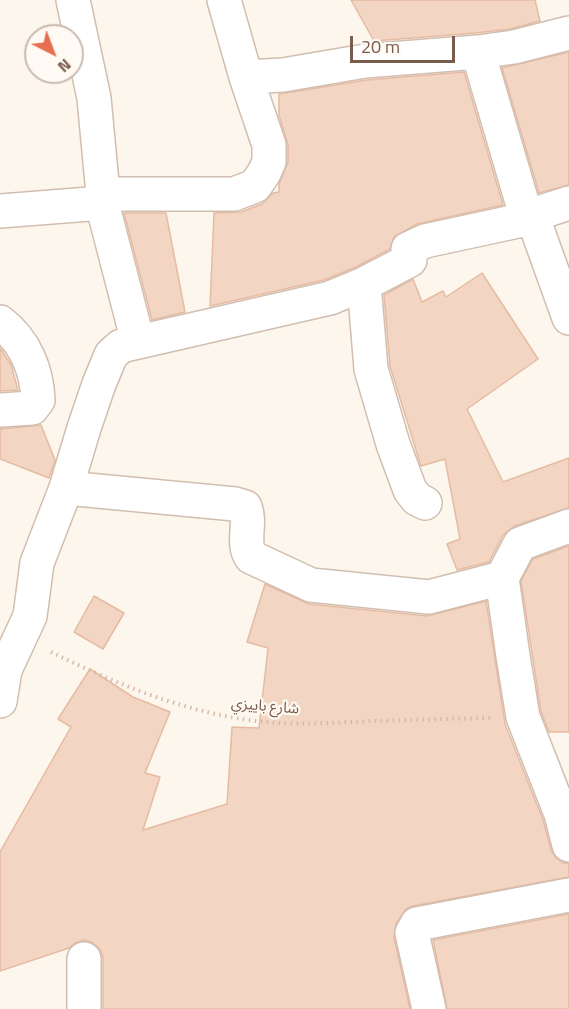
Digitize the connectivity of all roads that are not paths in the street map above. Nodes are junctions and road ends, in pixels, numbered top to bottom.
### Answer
1 (73, 0) edge
2 (224, 0) edge
3 (569, 33) edge
4 (478, 52) junction
5 (246, 77) junction
6 (102, 198) junction
7 (569, 203) edge
8 (0, 211) edge
9 (530, 217) junction
10 (364, 284) junction
11 (569, 318) edge
12 (0, 322) edge
13 (138, 342) junction
14 (0, 410) edge
15 (66, 488) junction
16 (425, 503) dead end
17 (569, 526) edge
18 (502, 578) junction
19 (0, 701) edge
20 (569, 845) edge
21 (569, 896) edge
22 (84, 959) dead end
23 (84, 1009) edge
24 (429, 1009) edge

1 - 6 street
2 - 5 street
3 - 4 street
4 - 5 street
4 - 9 street
5 - 6 street
6 - 8 street
6 - 13 street
7 - 9 street
9 - 10 street
9 - 11 street
10 - 13 street
10 - 16 street
12 - 14 street
13 - 15 street
15 - 18 street
15 - 19 street
17 - 18 street
18 - 20 street
21 - 24 street
22 - 23 street

